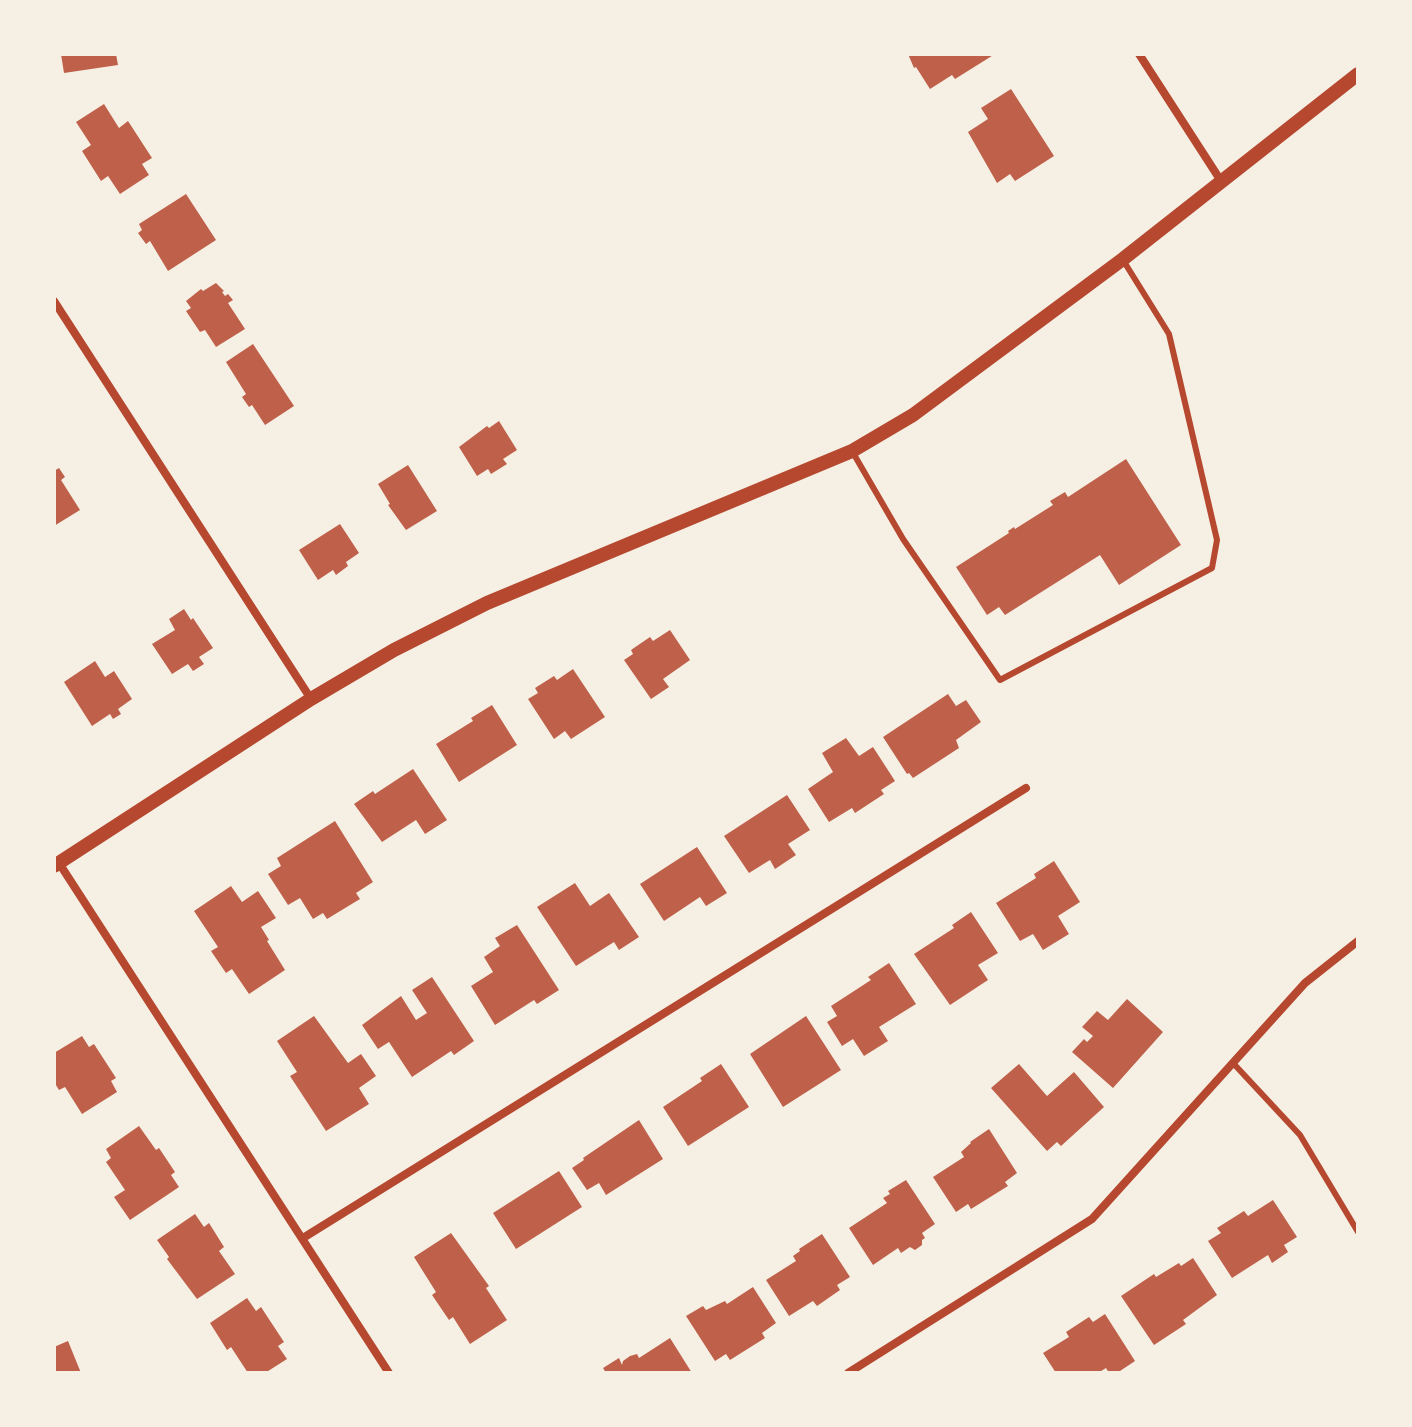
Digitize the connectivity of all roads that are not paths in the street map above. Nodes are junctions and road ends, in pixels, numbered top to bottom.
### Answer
1 (1139, 54) edge
2 (1358, 74) edge
3 (1221, 181) junction
4 (1123, 259) junction
5 (54, 301) edge
6 (852, 451) junction
7 (311, 699) junction
8 (1026, 788) dead end
9 (57, 865) edge
10 (1358, 941) edge
11 (1233, 1063) junction
12 (1358, 1232) edge
13 (303, 1238) junction
14 (389, 1373) edge
15 (848, 1373) edge

1 - 3 street
2 - 3 street
3 - 4 street
4 - 6 street
4 - 6 lane
5 - 7 street
6 - 7 street
7 - 9 street
8 - 13 street
9 - 13 street
10 - 11 street
11 - 12 lane
11 - 15 street
13 - 14 street

